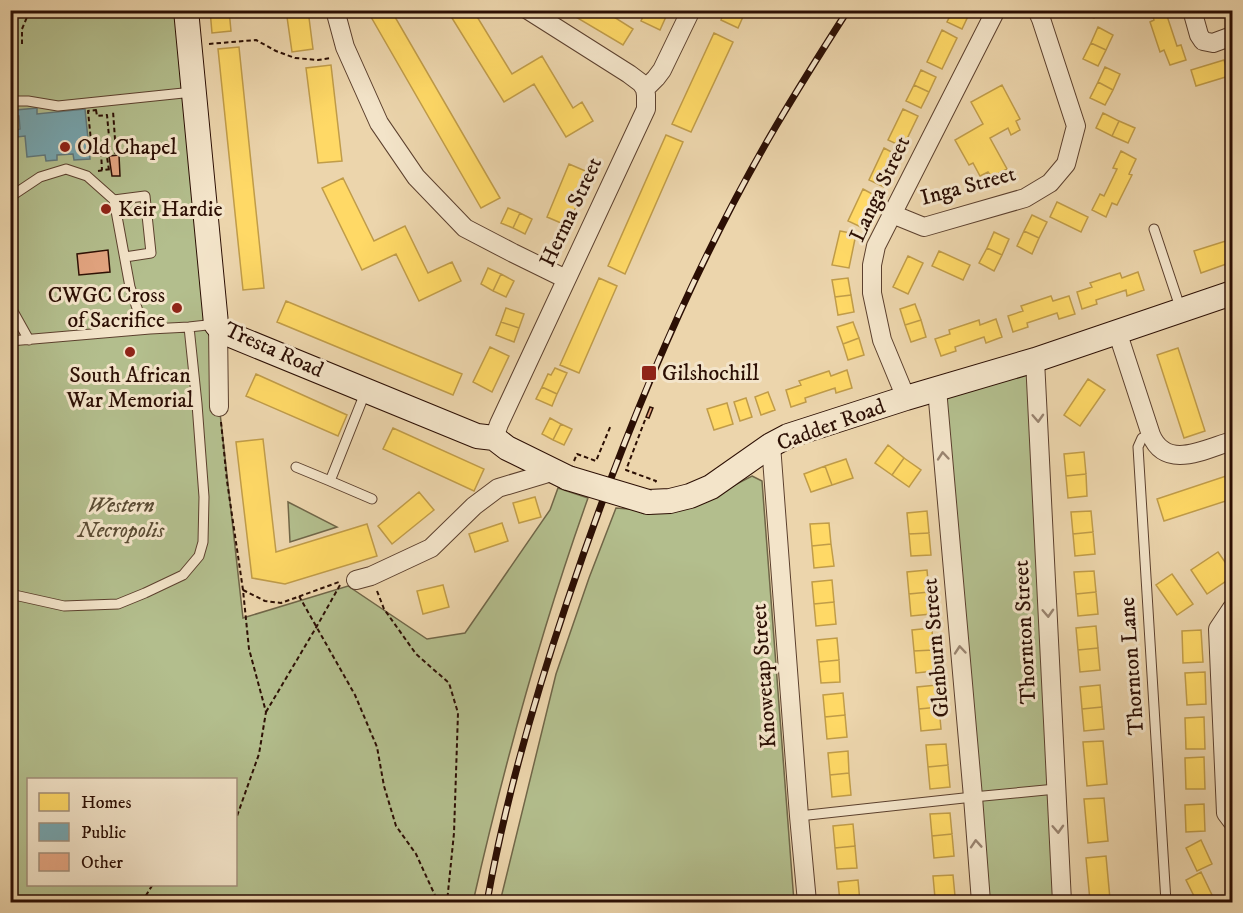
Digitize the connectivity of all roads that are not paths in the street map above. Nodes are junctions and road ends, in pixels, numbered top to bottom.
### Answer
1 (186, 10) edge
2 (335, 10) edge
3 (528, 10) edge
4 (691, 10) edge
5 (996, 10) edge
6 (1037, 10) edge
7 (1192, 10) edge
8 (1233, 36) edge
9 (645, 89) junction
10 (193, 92) junction
11 (10, 102) edge
12 (10, 197) edge
13 (114, 200) junction
14 (891, 214) junction
15 (1154, 229) dead end
16 (125, 256) junction
17 (566, 279) junction
18 (1233, 292) edge
19 (10, 306) edge
20 (1181, 309) junction
21 (217, 326) junction
22 (189, 327) junction
23 (150, 329) junction
24 (1117, 331) junction
25 (29, 340) junction
26 (10, 341) edge
27 (1035, 360) junction
28 (937, 389) junction
29 (366, 391) junction
30 (906, 398) junction
31 (219, 407) road end
32 (1151, 435) junction
33 (494, 438) junction
34 (1233, 441) edge
35 (771, 445) junction
36 (297, 467) dead end
37 (561, 474) junction
38 (330, 481) junction
39 (372, 499) dead end
40 (364, 578) road end
41 (10, 594) edge
42 (1233, 608) edge
43 (1226, 678) edge
44 (1056, 789) junction
45 (973, 797) junction
46 (799, 816) junction
47 (1233, 821) edge
48 (807, 903) edge
49 (981, 903) edge
50 (1062, 903) edge
51 (1166, 903) edge

1 - 10 street, Tresta Road
2 - 17 street
3 - 9 street
4 - 9 street
5 - 14 street, Langa Street
6 - 14 street, Inga Street
7 - 8 street
9 - 17 street, Herma Street
10 - 11 lane
10 - 21 street, Tresta Road
12 - 13 lane
13 - 16 lane
13 - 16 lane
14 - 30 street, Langa Street
15 - 20 lane
16 - 23 lane
17 - 33 street, Herma Street
18 - 20 street, Cadder Road
19 - 25 lane
20 - 24 street, Cadder Road
21 - 22 lane
21 - 29 street, Tresta Road
21 - 31 street
22 - 23 lane
22 - 41 lane
23 - 25 lane
24 - 27 street, Cadder Road
24 - 32 street
25 - 26 lane
27 - 28 street, Cadder Road
27 -> 44 street, Thornton Street
28 - 30 street, Cadder Road
45 -> 28 street, Glenburn Street
29 - 33 street, Tresta Road
29 - 38 lane
30 - 35 street, Cadder Road
32 - 34 street
32 - 51 lane, Thornton Lane
33 - 37 street, Tresta Road
35 - 37 street, Cadder Road, bridge
35 - 46 street, Knowetap Street
36 - 38 lane
37 - 40 street
38 - 39 lane
42 - 43 street
43 - 47 street
44 - 45 lane
44 -> 50 street, Thornton Street
45 - 46 lane
49 -> 45 street, Glenburn Street
46 - 48 street, Knowetap Street

